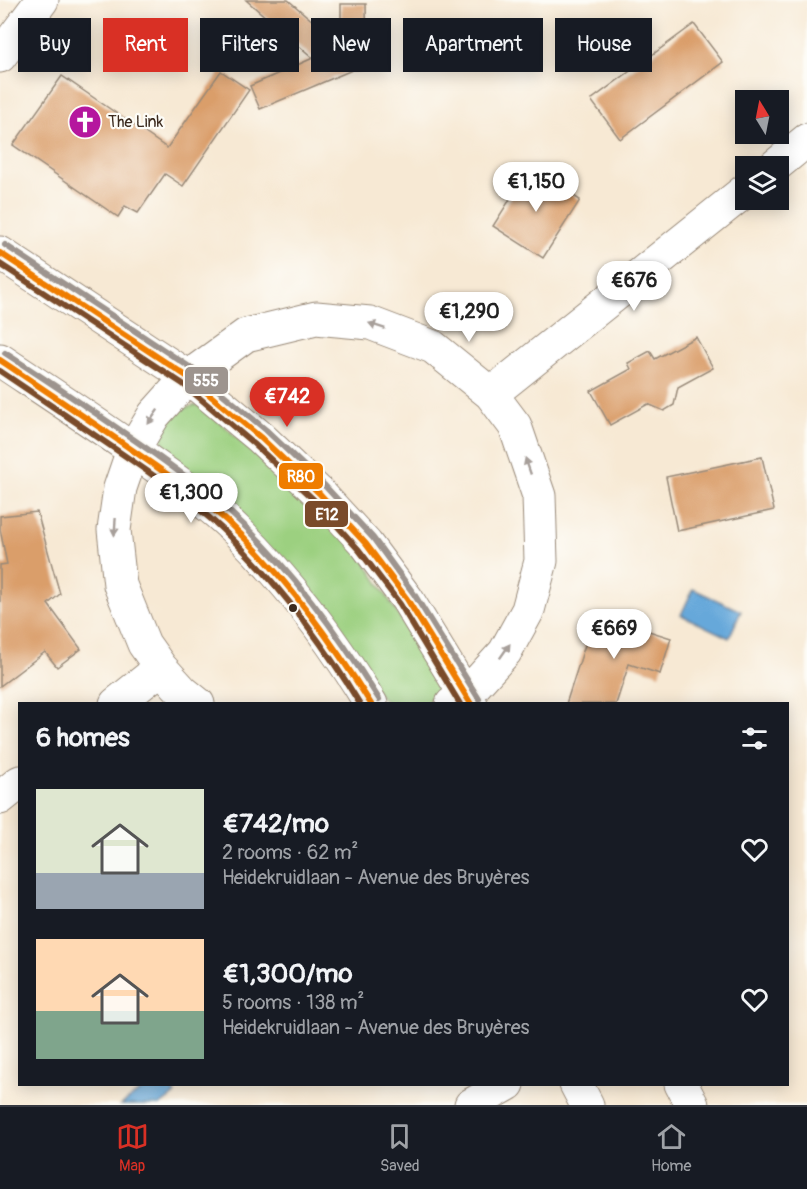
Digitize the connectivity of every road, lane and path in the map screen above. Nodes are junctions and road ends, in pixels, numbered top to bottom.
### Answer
1 (42, 0) edge
2 (0, 56) edge
3 (807, 140) edge
4 (787, 156) edge
5 (735, 199) edge
6 (0, 254) edge
7 (0, 360) edge
8 (188, 377) junction
9 (490, 394) junction
10 (133, 450) junction
11 (161, 668) junction
12 (463, 701) edge
13 (118, 702) edge
14 (196, 702) edge
15 (370, 702) edge
16 (18, 784) edge
17 (0, 798) edge
18 (504, 1086) edge
19 (577, 1086) edge
20 (682, 1086) edge
21 (471, 1105) edge
22 (587, 1105) edge
23 (692, 1105) edge

1 - 2 street
3 - 4 street
5 - 9 street
6 - 8 street
7 - 10 street
9 -> 8 street
8 -> 10 street
8 - 12 street
12 -> 9 street
10 -> 11 street
10 - 15 street
11 - 13 street
11 - 14 street
16 - 17 street
18 - 21 street
19 - 22 street
20 - 23 street

